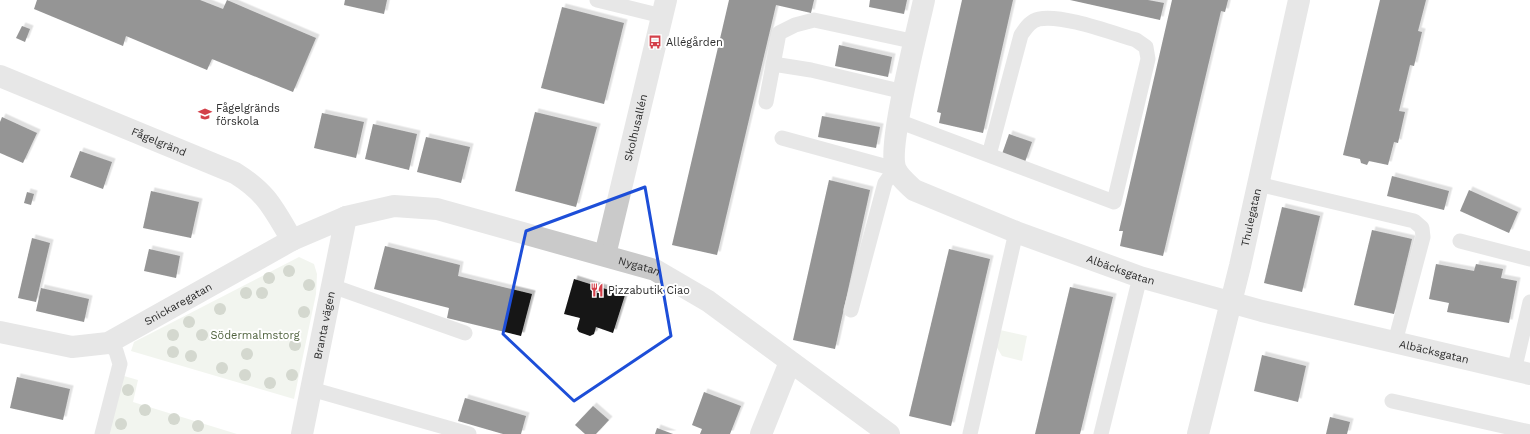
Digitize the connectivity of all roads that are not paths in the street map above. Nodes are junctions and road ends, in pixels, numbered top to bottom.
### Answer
1 (597, 0) edge
2 (924, 0) edge
3 (1299, 0) edge
4 (664, 8) edge
5 (916, 42) junction
6 (772, 64) junction
7 (0, 76) edge
8 (904, 92) junction
9 (766, 102) dead end
10 (898, 121) junction
11 (782, 138) dead end
12 (989, 155) junction
13 (895, 169) junction
14 (1258, 184) junction
15 (346, 217) junction
16 (1016, 232) junction
17 (292, 240) junction
18 (1460, 240) dead end
19 (605, 254) junction
20 (1530, 259) edge
21 (1140, 277) junction
22 (332, 286) junction
23 (1230, 302) junction
24 (1530, 302) edge
25 (851, 310) dead end
26 (0, 332) edge
27 (465, 332) dead end
28 (1394, 342) junction
29 (108, 343) junction
30 (790, 362) junction
31 (1522, 373) edge
32 (311, 389) junction
33 (1392, 401) dead end
34 (1530, 432) edge
35 (102, 434) edge
36 (302, 434) edge
37 (469, 434) edge
38 (761, 434) edge
39 (889, 434) edge
40 (970, 434) edge
41 (1101, 434) edge
42 (1198, 434) edge

1 - 4 lane
2 - 5 street
3 - 14 street, Thulegatan
4 - 19 street, Skolhusallén
5 - 6 lane
5 - 8 street
6 - 8 lane
6 - 9 lane
7 - 17 street, Fågelgränd
8 - 10 street
10 - 12 lane
10 - 13 street
11 - 13 lane
12 - 12 lane
13 - 16 street, Albäcksgatan
13 - 25 lane
14 - 23 street, Thulegatan
14 - 28 lane
15 - 17 street, Snickaregatan
15 - 19 street, Nygatan
15 - 22 street, Branta vägen
16 - 21 street, Albäcksgatan
16 - 40 lane
17 - 29 street, Snickaregatan
18 - 20 lane
19 - 30 street, Nygatan
21 - 23 street, Albäcksgatan
21 - 41 lane
22 - 27 lane
22 - 32 street, Branta vägen
23 - 28 street, Albäcksgatan
23 - 42 street, Thulegatan
24 - 31 lane
26 - 29 street, Snickaregatan
28 - 31 street, Albäcksgatan
29 - 35 lane
30 - 38 street
30 - 39 street, Nygatan
32 - 36 street, Branta vägen
32 - 37 lane
33 - 34 lane

